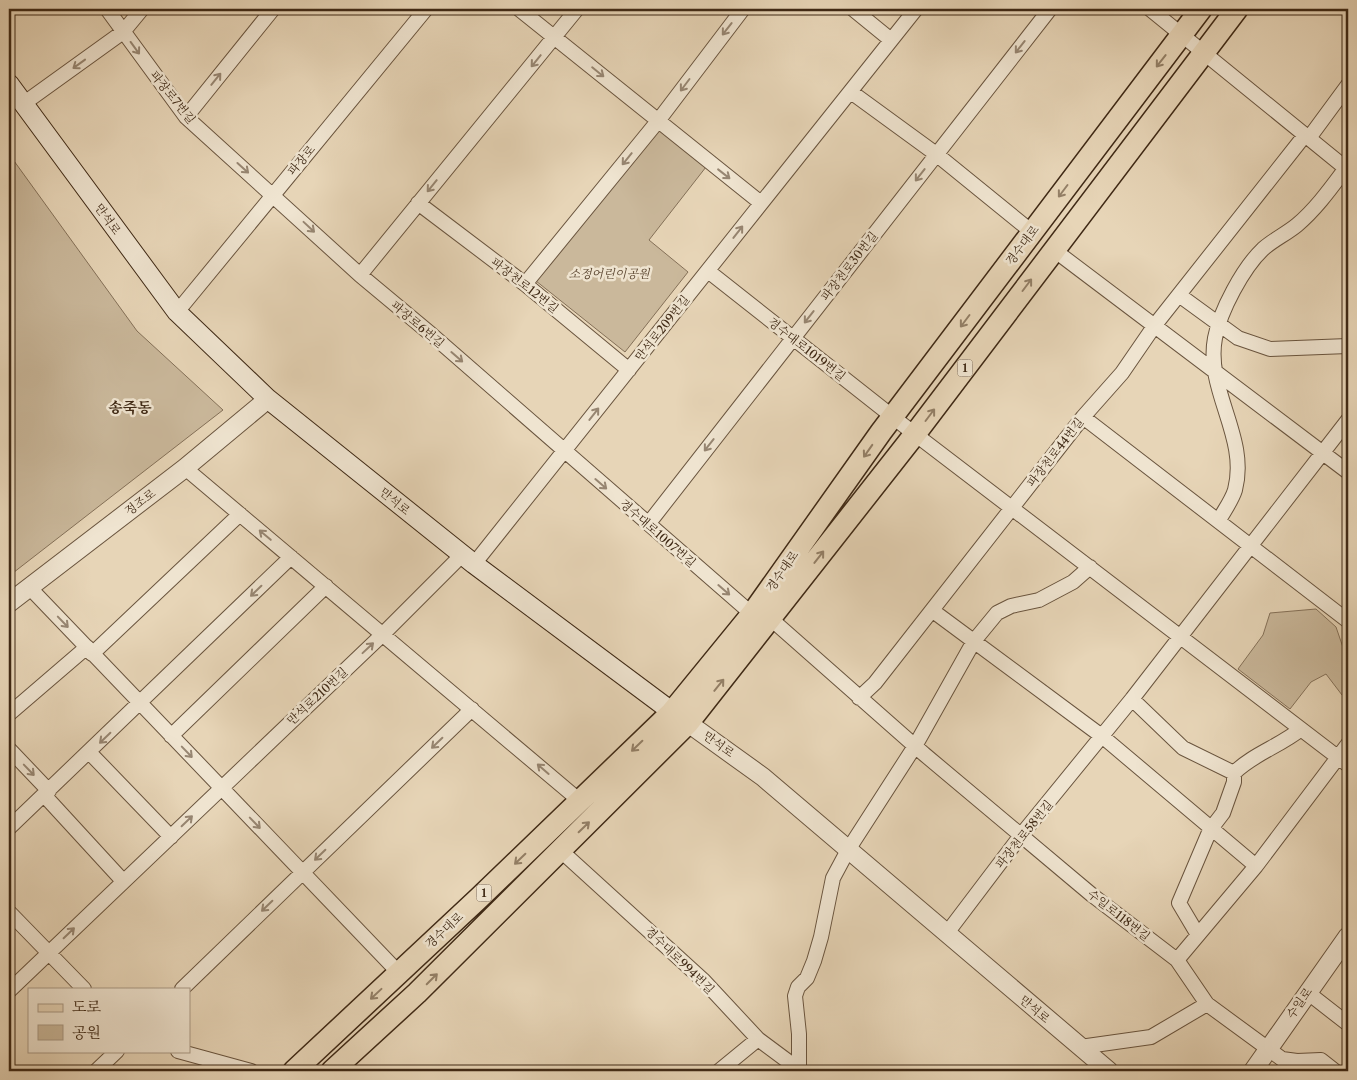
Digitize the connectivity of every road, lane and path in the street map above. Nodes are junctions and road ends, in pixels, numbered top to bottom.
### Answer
1 (107, 9) edge
2 (142, 9) edge
3 (273, 9) edge
4 (426, 9) edge
5 (519, 9) edge
6 (577, 9) edge
7 (743, 9) edge
8 (853, 9) edge
9 (916, 9) edge
10 (1050, 9) edge
11 (1150, 9) edge
12 (1201, 9) edge
13 (1237, 9) edge
14 (123, 32) junction
15 (1181, 35) junction
16 (554, 37) junction
17 (891, 40) junction
18 (1204, 53) junction
19 (9, 84) edge
20 (1348, 85) edge
21 (851, 92) junction
22 (24, 104) junction
23 (186, 117) junction
24 (658, 121) junction
25 (1307, 136) junction
26 (936, 154) junction
27 (1347, 169) edge
28 (273, 194) junction
29 (418, 203) junction
30 (761, 203) junction
31 (1032, 232) junction
32 (1054, 250) junction
33 (708, 271) junction
34 (360, 275) junction
35 (525, 284) junction
36 (1179, 294) junction
37 (177, 312) junction
38 (1219, 322) junction
39 (1155, 325) junction
40 (793, 338) junction
41 (1348, 346) edge
42 (629, 370) junction
43 (1215, 373) junction
44 (268, 399) junction
45 (1083, 417) junction
46 (1348, 420) edge
47 (905, 426) junction
48 (564, 452) junction
49 (1323, 453) junction
50 (185, 468) junction
51 (1348, 472) edge
52 (1012, 506) junction
53 (240, 514) junction
54 (1219, 520) junction
55 (649, 523) junction
56 (1250, 545) junction
57 (291, 557) junction
58 (468, 560) junction
59 (1090, 567) junction
60 (326, 586) junction
61 (29, 587) junction
62 (9, 603) edge
63 (933, 611) junction
64 (755, 620) junction
65 (1348, 621) edge
66 (382, 635) junction
67 (1180, 637) junction
68 (974, 640) junction
69 (90, 651) junction
70 (734, 667) junction
71 (859, 698) junction
72 (1132, 699) junction
73 (140, 704) junction
74 (472, 709) junction
75 (9, 714) edge
76 (680, 718) junction
77 (1301, 729) junction
78 (172, 736) junction
79 (1103, 737) junction
80 (1348, 744) edge
81 (915, 746) junction
82 (9, 749) edge
83 (89, 752) junction
84 (1344, 761) edge
85 (616, 766) junction
86 (1234, 773) junction
87 (630, 782) junction
88 (221, 787) junction
89 (46, 793) junction
90 (580, 801) junction
91 (9, 828) edge
92 (1210, 830) junction
93 (1022, 834) junction
94 (170, 837) junction
95 (560, 850) junction
96 (848, 850) junction
97 (1256, 866) junction
98 (302, 873) junction
99 (123, 881) junction
100 (9, 912) edge
101 (946, 933) junction
102 (1198, 935) junction
103 (1348, 936) edge
104 (50, 952) junction
105 (1177, 960) junction
106 (399, 973) junction
107 (83, 988) edge
108 (183, 988) edge
109 (9, 991) edge
110 (1307, 992) junction
111 (1206, 1004) junction
112 (1348, 1024) edge
113 (758, 1039) junction
114 (1080, 1047) junction
115 (1267, 1050) junction
116 (116, 1052) edge
117 (182, 1052) edge
118 (800, 1070) edge
119 (96, 1071) edge
120 (251, 1071) edge
121 (294, 1071) edge
122 (332, 1071) edge
123 (719, 1071) edge
124 (1108, 1071) edge
125 (1253, 1071) edge
126 (1336, 1071) edge

1 - 14 street, 파장로7번길
2 - 14 street
23 -> 3 street
4 - 28 street, 파장로
5 - 16 street
6 - 16 street
7 -> 24 street
8 - 17 street
9 - 17 street, 만석로209번길
10 -> 26 street, 파장천로30번길
11 - 15 street
12 - 15 main road, 경수대로 / 1
13 - 18 main road, 경수대로 / 1
14 -> 22 street
14 -> 23 street, 파장로7번길
15 - 18 street
15 -> 31 main road, 경수대로 / 1
16 -> 24 street
16 -> 29 street
17 - 21 street, 만석로209번길
18 - 25 street
18 - 32 main road, 경수대로 / 1
19 - 22 main road, 만석로
20 - 25 street, 파장천로44번길
21 - 26 street
21 - 30 street, 만석로209번길
22 - 37 main road, 만석로
23 -> 28 street, 파장로7번길
24 -> 30 street
24 -> 35 street
25 - 27 street
25 - 36 street, 파장천로44번길
26 - 31 street
26 -> 40 street, 파장천로30번길
27 - 38 street
28 -> 34 street, 파장로6번길
28 - 37 street, 파장로
29 - 34 street
29 - 35 street, 파장천로12번길
33 -> 30 street, 만석로209번길
31 -> 47 main road, 경수대로 / 1
32 - 39 street
47 -> 32 main road, 경수대로 / 1
33 - 40 street, 경수대로1019번길
33 - 42 street, 만석로209번길
34 -> 48 street, 파장로6번길
35 - 42 street, 파장천로12번길
36 - 38 street
36 - 39 street, 파장천로44번길
37 - 44 main road, 만석로
38 - 41 street
38 - 43 street
39 - 43 street
39 - 45 street, 파장천로44번길
40 - 47 street, 경수대로1019번길
40 -> 55 street, 파장천로30번길
48 -> 42 street, 만석로209번길
43 - 49 street
43 - 54 street
44 - 50 street, 정조로
44 - 58 main road, 만석로
45 - 52 street, 파장천로44번길
45 - 54 street
46 - 49 street, 파장천로58번길
47 - 52 street, 경수대로1019번길
47 -> 64 main road, 경수대로 / 1
64 -> 47 main road, 경수대로 / 1
48 -> 55 street, 경수대로1007번길
48 - 58 street, 만석로209번길
49 - 51 street
49 - 56 street, 파장천로58번길
50 - 53 street
50 - 61 street, 정조로
52 - 59 street, 경수대로1019번길
52 - 63 street, 파장천로44번길
57 -> 53 street
53 - 69 street
54 - 56 street
55 -> 64 street, 경수대로1007번길
56 - 65 street
56 - 67 street, 파장천로58번길
57 - 60 street
57 -> 73 street
58 - 66 street, 만석로210번길
58 - 76 main road, 만석로
59 - 67 street, 경수대로1019번길
59 - 68 street
60 - 66 street
60 - 78 street
61 - 62 street, 정조로
61 -> 69 street
63 - 68 street
63 - 71 street, 파장천로44번길
64 - 70 main road, 경수대로 / 1
64 - 70 main road
64 - 71 street, 경수대로1007번길
64 - 76 main road, 경수대로 / 1
66 - 74 street
88 -> 66 street, 만석로210번길
67 - 72 street, 파장천로58번길
67 - 77 street, 경수대로1019번길
68 - 79 street
68 - 81 street
69 - 73 street
69 - 75 street
76 -> 70 main road, 경수대로 / 1
71 - 81 street, 경수대로1007번길
72 - 79 street, 파장천로58번길
72 - 86 street
73 - 78 street
73 -> 83 street
90 -> 74 street
74 -> 98 street
76 -> 85 main road, 경수대로 / 1
76 - 87 main road, 경수대로 / 1
76 - 96 street, 만석로
77 - 84 street, 경수대로1019번길
77 - 86 street
78 -> 88 street
79 - 92 street
79 - 93 street, 파장천로58번길
80 - 84 street
81 - 93 street, 수일로118번길
81 - 96 street
82 -> 89 street
83 - 89 street
83 - 94 street
84 - 97 street
85 - 87 main road
85 - 90 main road, 경수대로 / 1
86 - 92 street
95 -> 87 main road, 경수대로 / 1
94 -> 88 street, 만석로210번길
88 -> 98 street
89 - 91 street
89 - 99 street
90 -> 106 main road, 경수대로 / 1
92 - 97 street
92 - 102 street
93 - 101 street, 파장천로58번길
93 - 105 street, 수일로118번길
94 - 99 street, 만석로210번길
95 - 113 street, 경수대로994번길
122 -> 95 main road, 경수대로 / 1
96 - 101 street, 만석로
96 - 118 street, 경수대로994번길
97 - 102 street
98 - 106 street
98 -> 108 street
104 -> 99 street, 만석로210번길
100 - 104 street
101 - 114 street, 만석로
102 - 105 street
103 - 110 street, 수일로
104 - 107 street
104 - 109 street, 만석로210번길
105 - 111 street, 수일로118번길
106 -> 121 main road, 경수대로 / 1
110 - 112 street
110 - 115 street, 수일로
111 - 114 street
111 - 115 street, 수일로118번길
113 - 118 street, 경수대로994번길
113 - 123 street
114 - 124 street, 만석로
115 - 125 street, 수일로
115 - 126 street, 수일로118번길
116 - 119 street
117 - 120 street

